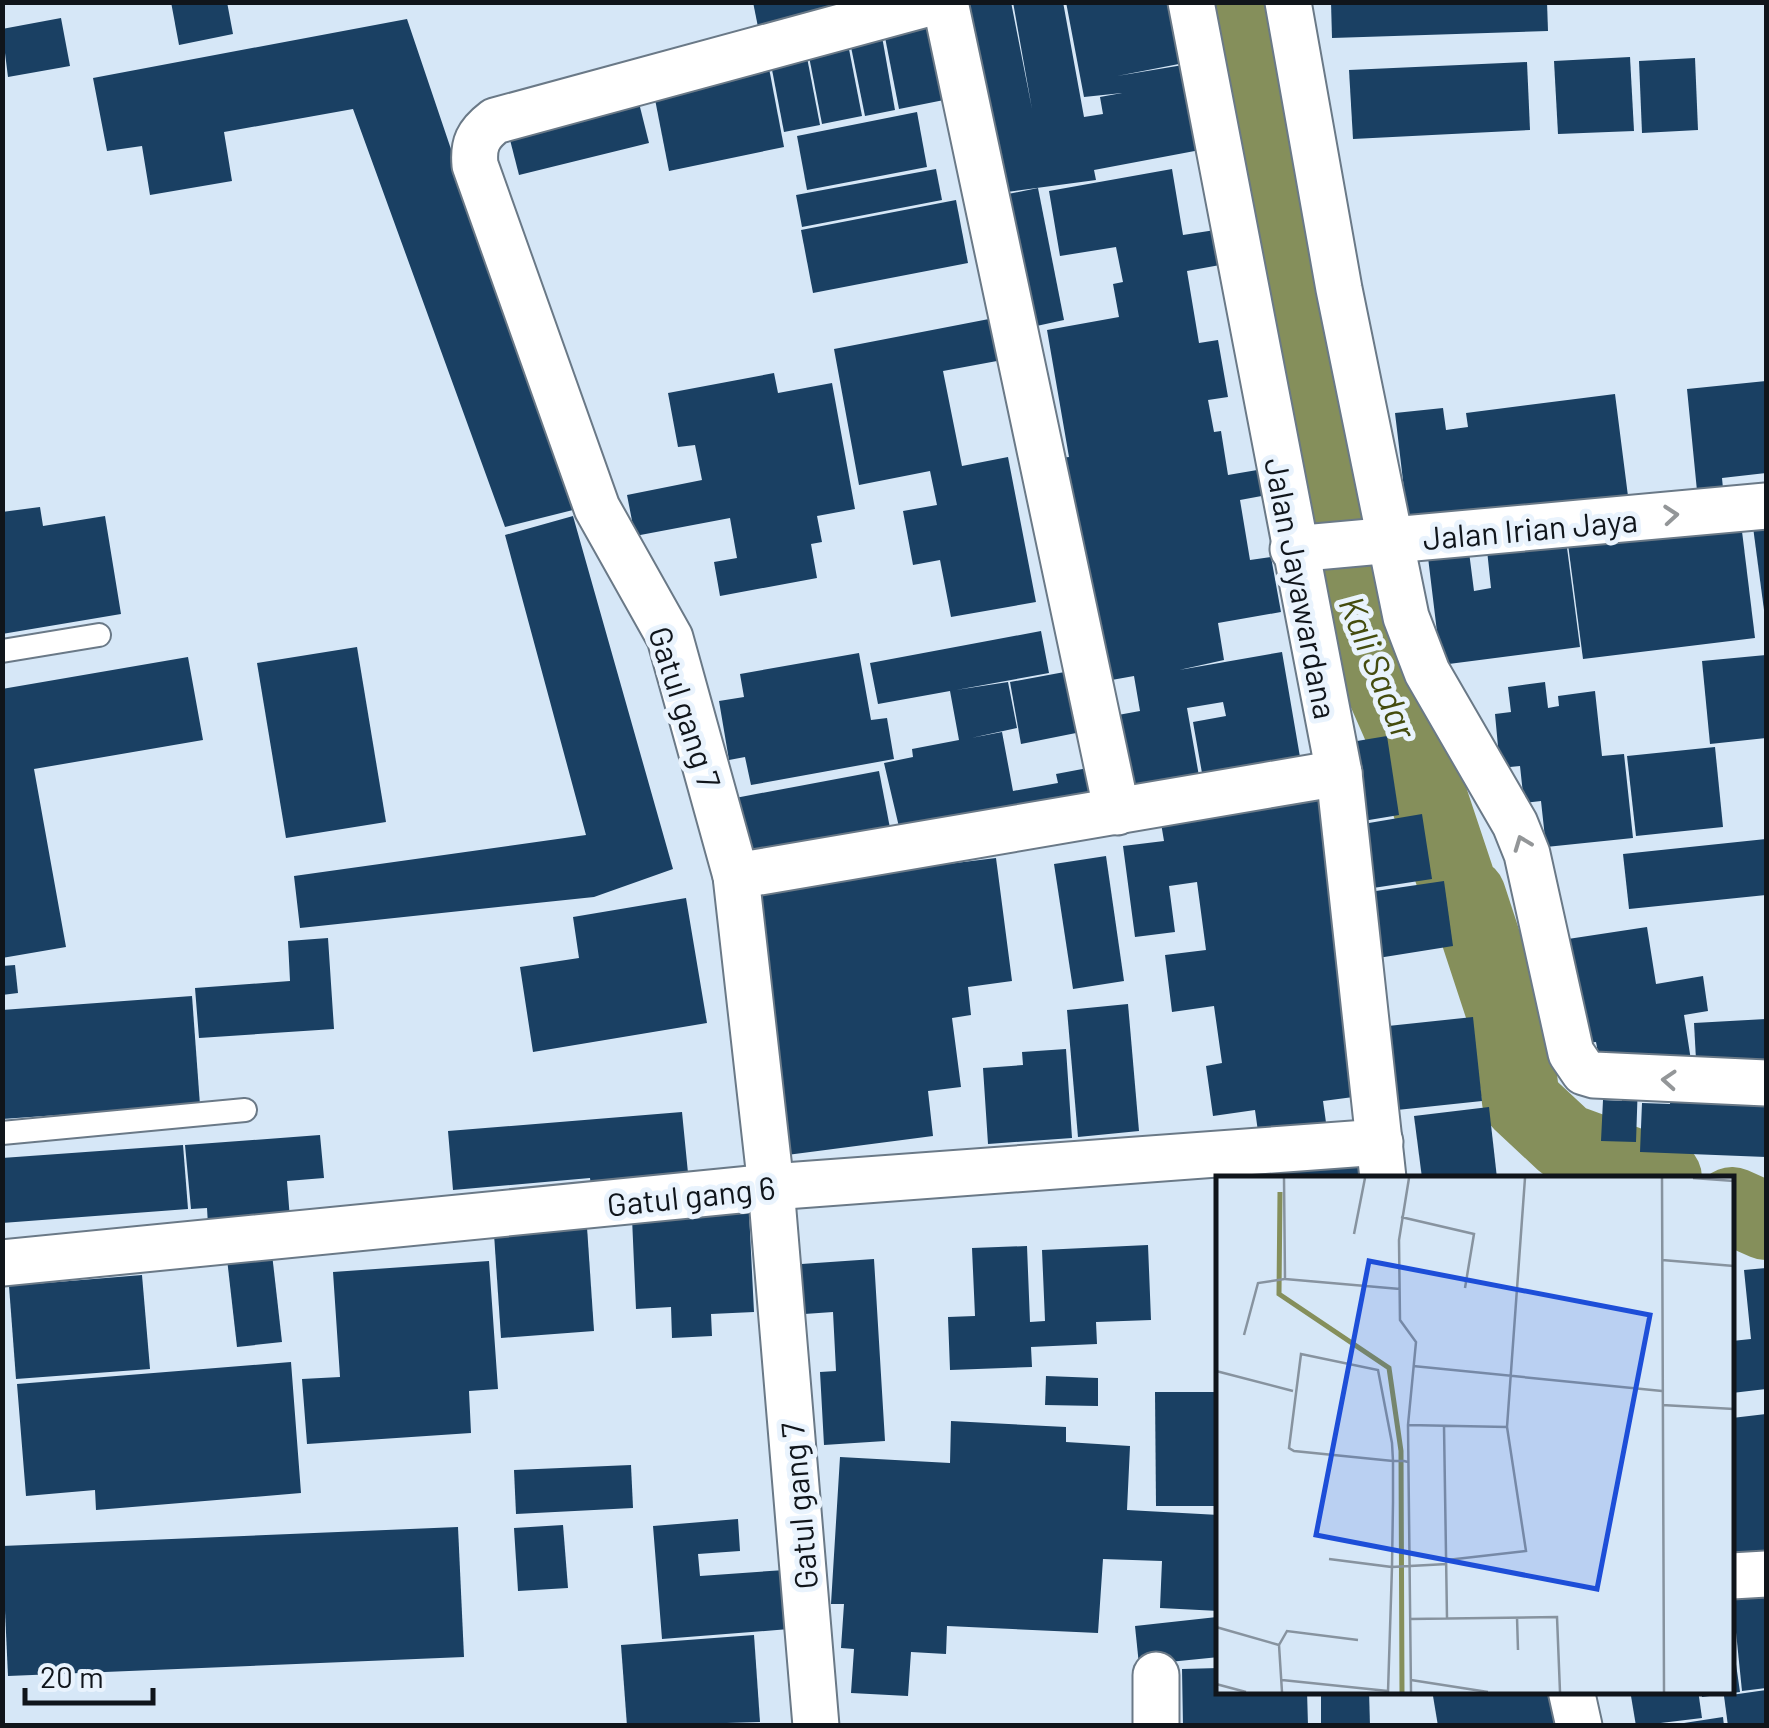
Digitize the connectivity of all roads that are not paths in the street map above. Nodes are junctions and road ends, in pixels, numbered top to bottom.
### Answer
1 (933, 2) edge
2 (945, 2) edge
3 (1191, 2) edge
4 (1288, 2) edge
5 (1766, 506) edge
6 (1377, 542) junction
7 (1306, 549) junction
8 (99, 635) dead end
9 (2, 651) edge
10 (1339, 773) junction
11 (1117, 812) junction
12 (736, 876) junction
13 (1766, 1083) edge
14 (245, 1110) dead end
15 (2, 1133) edge
16 (1382, 1160) edge
17 (771, 1187) junction
18 (2, 1263) edge
19 (1766, 1574) edge
20 (1734, 1576) edge
21 (1156, 1675) dead end
22 (1572, 1693) edge
23 (816, 1726) edge
24 (1156, 1726) edge
25 (1578, 1726) edge

1 - 12 street, Gatul gang 7
2 - 11 street
3 - 7 street, Jalan Jayawardana
4 - 6 street
6 -> 5 street, Jalan Irian Jaya
6 - 7 street, Jalan Irian Jaya
13 -> 6 street
7 - 10 street, Jalan Jayawardana
8 - 9 lane
10 - 11 street
10 - 16 street, Jalan Jayawardana
11 - 12 street
12 - 17 street, Gatul gang 7
14 - 15 lane
16 - 17 street, Gatul gang 6
17 - 18 street, Gatul gang 6
17 - 23 street, Gatul gang 7
19 - 20 street
21 - 24 street
22 - 25 street

